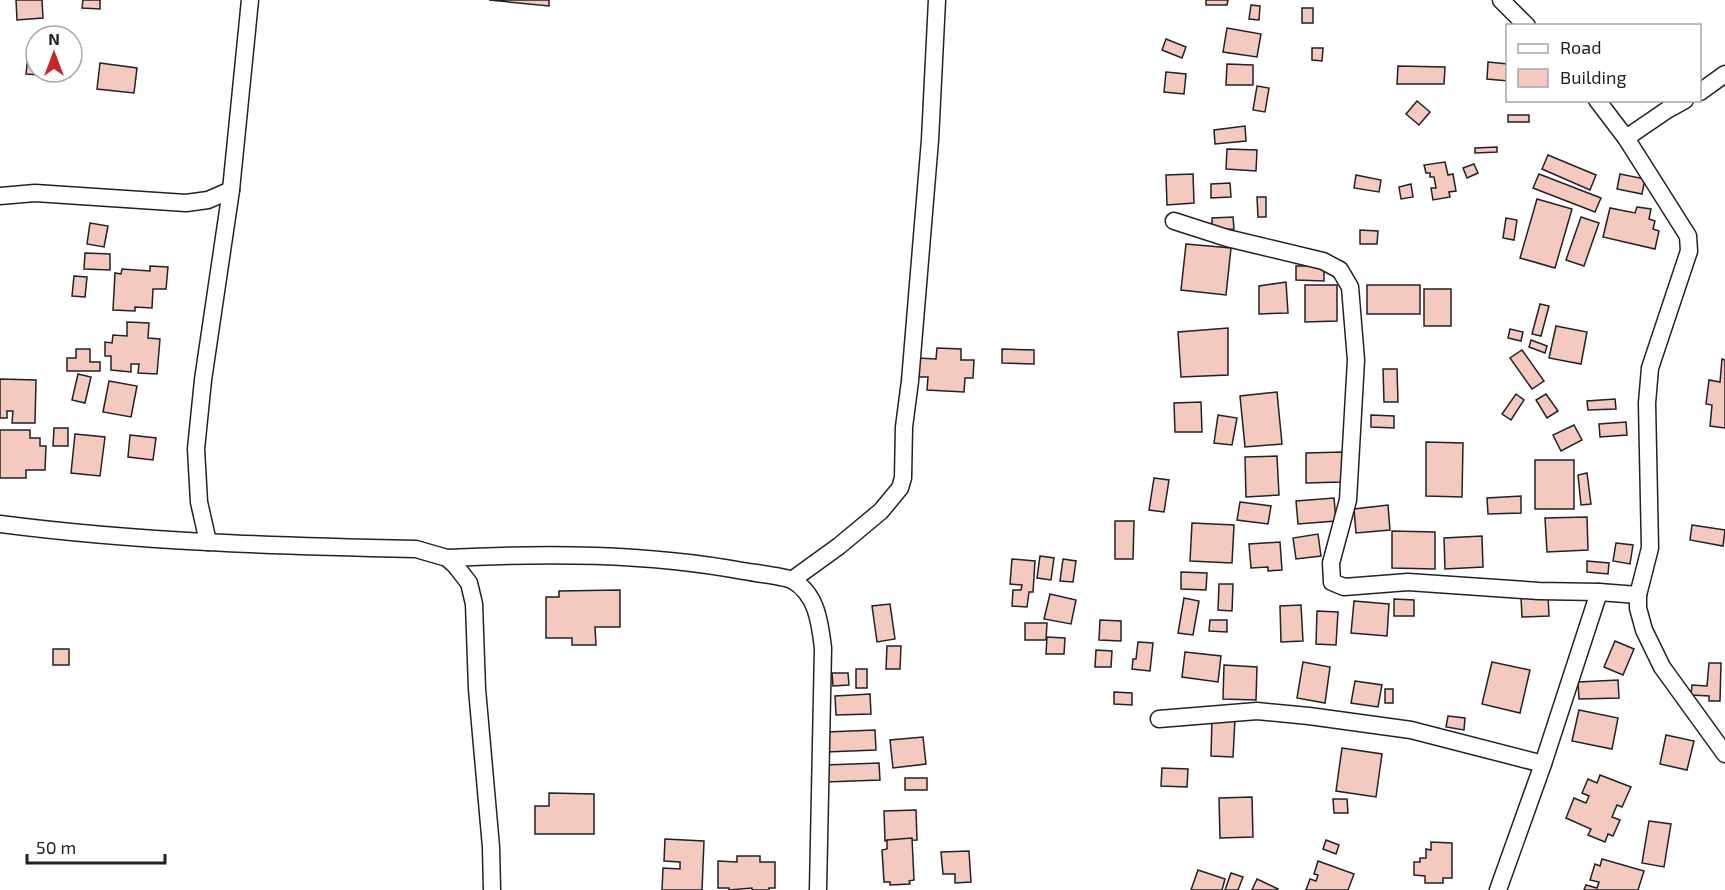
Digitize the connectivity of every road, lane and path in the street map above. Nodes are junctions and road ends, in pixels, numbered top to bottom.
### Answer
1 (250, 0) edge
2 (937, 0) edge
3 (1501, 0) edge
4 (1525, 24) edge
5 (1725, 74) edge
6 (1701, 91) edge
7 (1599, 102) edge
8 (1681, 102) edge
9 (1626, 138) junction
10 (231, 190) junction
11 (0, 196) edge
12 (1174, 221) dead end
13 (0, 524) edge
14 (208, 542) junction
15 (447, 558) junction
16 (792, 580) junction
17 (1599, 592) junction
18 (1638, 595) junction
19 (1159, 719) dead end
20 (1725, 754) edge
21 (1543, 764) junction
22 (492, 890) edge
23 (818, 890) edge
24 (1498, 890) edge

1 - 10 street
2 - 16 street
3 - 4 street
5 - 6 street
7 - 9 street
8 - 9 street
9 - 18 street
10 - 11 street
10 - 14 street
12 - 17 street
13 - 14 street
14 - 15 street
15 - 16 street
15 - 22 street
16 - 23 street
17 - 18 street
17 - 21 street
18 - 20 street
19 - 21 street
21 - 24 street

